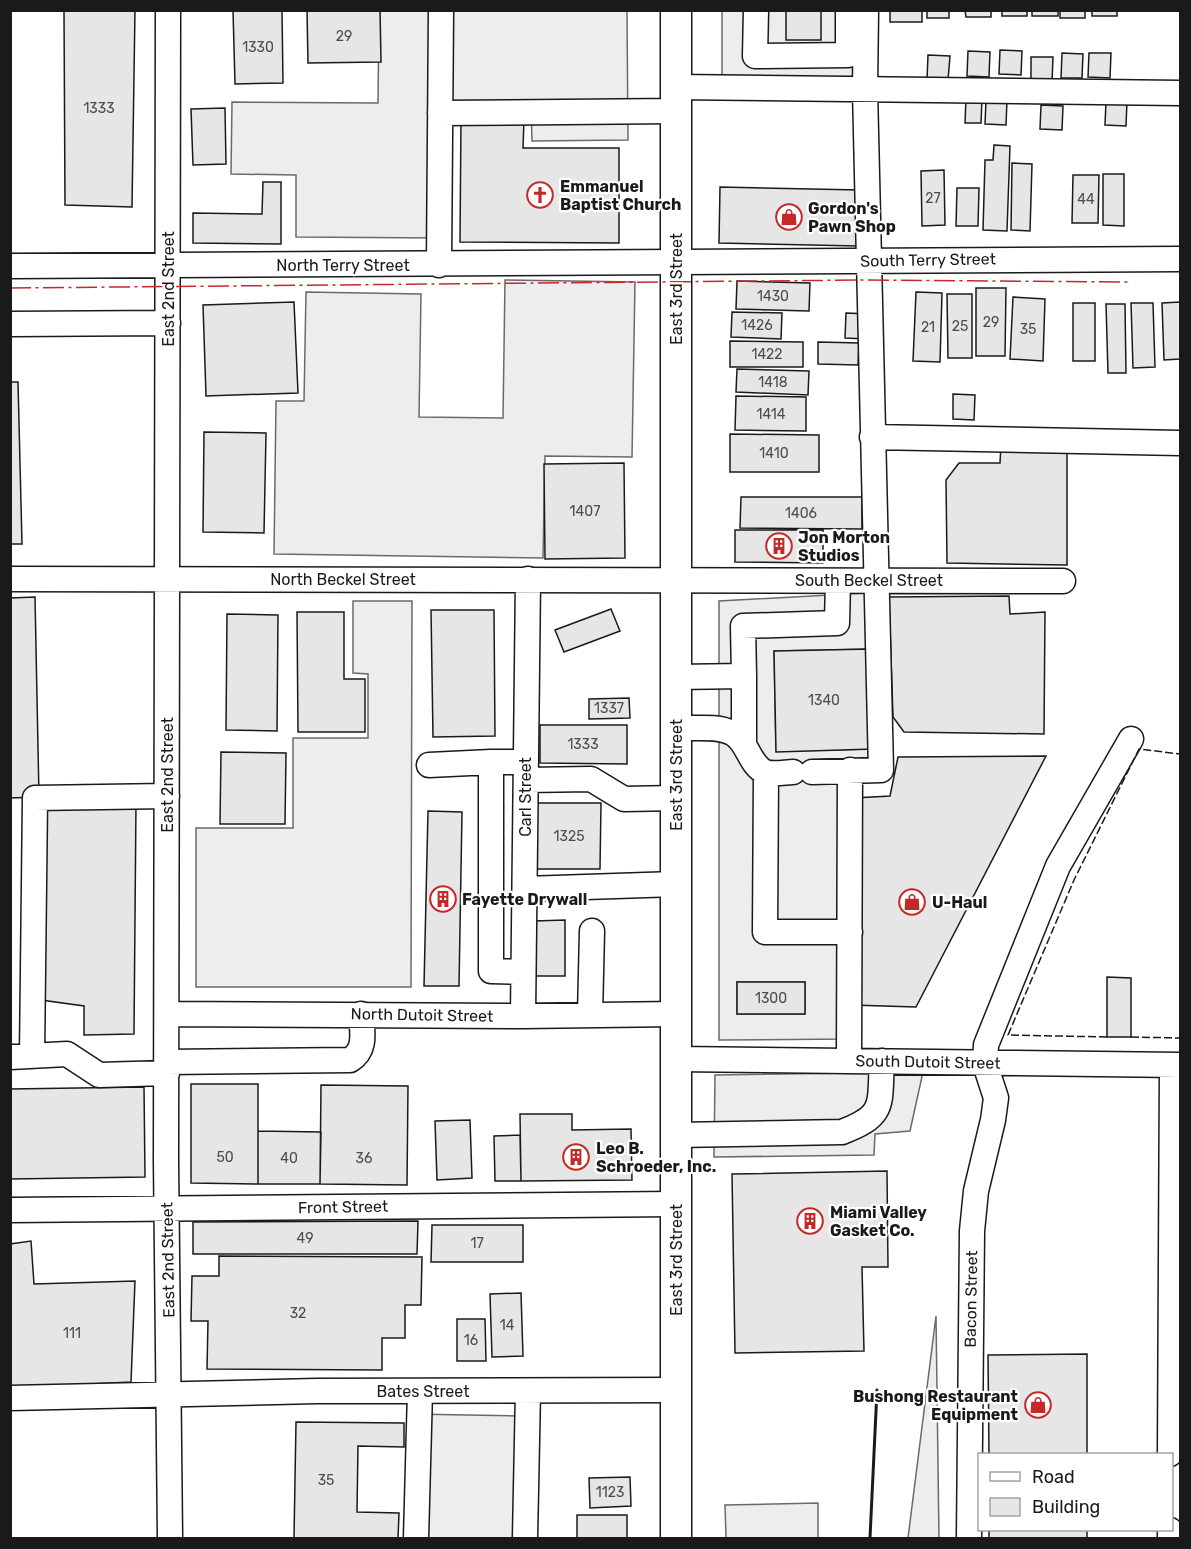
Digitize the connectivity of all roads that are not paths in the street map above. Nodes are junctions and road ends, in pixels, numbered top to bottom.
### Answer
1 (168, 10) edge
2 (441, 10) edge
3 (676, 10) edge
4 (756, 10) edge
5 (848, 10) edge
6 (866, 10) edge
7 (857, 55) junction
8 (865, 90) junction
9 (1180, 93) edge
10 (676, 99) junction
11 (440, 113) junction
12 (1180, 259) edge
13 (870, 261) junction
14 (676, 262) junction
15 (168, 265) junction
16 (439, 265) junction
17 (10, 266) edge
18 (168, 323) junction
19 (10, 324) edge
20 (872, 437) junction
21 (1180, 443) edge
22 (168, 578) junction
23 (10, 579) edge
24 (528, 579) junction
25 (876, 580) junction
26 (676, 581) junction
27 (838, 581) junction
28 (1062, 581) dead end
29 (744, 676) junction
30 (676, 677) junction
31 (676, 728) junction
32 (1131, 739) dead end
33 (744, 745) junction
34 (491, 762) junction
35 (429, 765) dead end
36 (850, 770) junction
37 (526, 771) junction
38 (766, 772) junction
39 (167, 796) junction
40 (676, 798) junction
41 (676, 884) junction
42 (525, 889) junction
43 (592, 931) dead end
44 (850, 932) junction
45 (523, 972) junction
46 (167, 1014) junction
47 (361, 1014) junction
48 (676, 1014) junction
49 (590, 1015) junction
50 (523, 1016) junction
51 (21, 1056) edge
52 (676, 1059) junction
53 (849, 1060) junction
54 (882, 1061) junction
55 (985, 1064) junction
56 (1176, 1065) edge
57 (167, 1068) junction
58 (1176, 1113) edge
59 (676, 1135) junction
60 (676, 1204) junction
61 (168, 1209) junction
62 (10, 1210) edge
63 (1176, 1326) edge
64 (676, 1390) junction
65 (420, 1391) junction
66 (528, 1391) junction
67 (169, 1394) junction
68 (10, 1398) edge
69 (1170, 1453) edge
70 (170, 1539) edge
71 (416, 1539) edge
72 (525, 1539) edge
73 (676, 1539) edge
74 (969, 1539) edge

1 - 15 street, East 2nd Street
2 - 11 street
3 - 10 main road, East 3rd Street
4 - 7 street
5 - 7 street
6 - 7 street
7 - 8 street
8 - 9 street
8 - 10 street
8 - 13 street
10 - 11 street
10 - 14 main road, East 3rd Street
11 - 16 street
12 - 13 street, South Terry Street
13 - 14 street, South Terry Street
13 - 20 street
14 - 16 street, North Terry Street
14 - 26 main road, East 3rd Street
15 - 16 street, North Terry Street
15 - 17 street, North Terry Street
15 - 18 street, East 2nd Street
18 - 19 street
18 - 22 street, East 2nd Street
20 - 21 street
20 - 25 street
22 - 23 street, North Beckel Street
22 - 24 street, North Beckel Street
22 - 39 street, East 2nd Street
24 - 26 street, North Beckel Street
24 - 37 street, Carl Street
25 - 27 street, South Beckel Street
25 - 28 street, South Beckel Street
25 - 36 street
26 - 27 street, South Beckel Street
26 - 30 main road, East 3rd Street
27 - 29 street
29 - 30 street
29 - 33 street
30 - 31 main road, East 3rd Street
31 - 33 street
31 - 40 main road, East 3rd Street
32 - 55 street
33 - 38 street
34 - 35 street
34 - 37 street
34 - 45 street
36 - 38 street
36 - 44 street
37 - 40 street
37 - 42 street, Carl Street
38 - 44 street
39 - 46 street, East 2nd Street
39 - 51 street
40 - 41 main road, East 3rd Street
41 - 42 street
41 - 48 main road, East 3rd Street
42 - 45 street, Carl Street
43 - 49 street
44 - 53 street
45 - 50 street, Carl Street
46 - 47 street, North Dutoit Street
46 - 57 street, East 2nd Street
47 - 50 street, North Dutoit Street
47 - 57 street
48 - 49 street, North Dutoit Street
48 - 52 main road, East 3rd Street
49 - 50 street, North Dutoit Street
51 - 57 street
52 - 53 street, South Dutoit Street
52 - 59 main road, East 3rd Street
53 - 54 street, South Dutoit Street
54 - 55 street, South Dutoit Street
54 - 59 street
55 - 56 street, South Dutoit Street
55 - 74 street, Bacon Street
56 - 58 street
57 - 61 street, East 2nd Street
58 - 63 street
59 - 60 main road, East 3rd Street
60 - 61 street, Front Street
60 - 64 main road, East 3rd Street
61 - 62 street, Front Street
61 - 67 street, East 2nd Street
63 - 69 street
64 - 66 street, Bates Street
64 - 73 main road, East 3rd Street
65 - 66 street, Bates Street
65 - 67 street, Bates Street
65 - 71 street
66 - 72 street
67 - 68 street, Bates Street
67 - 70 street, East 2nd Street

